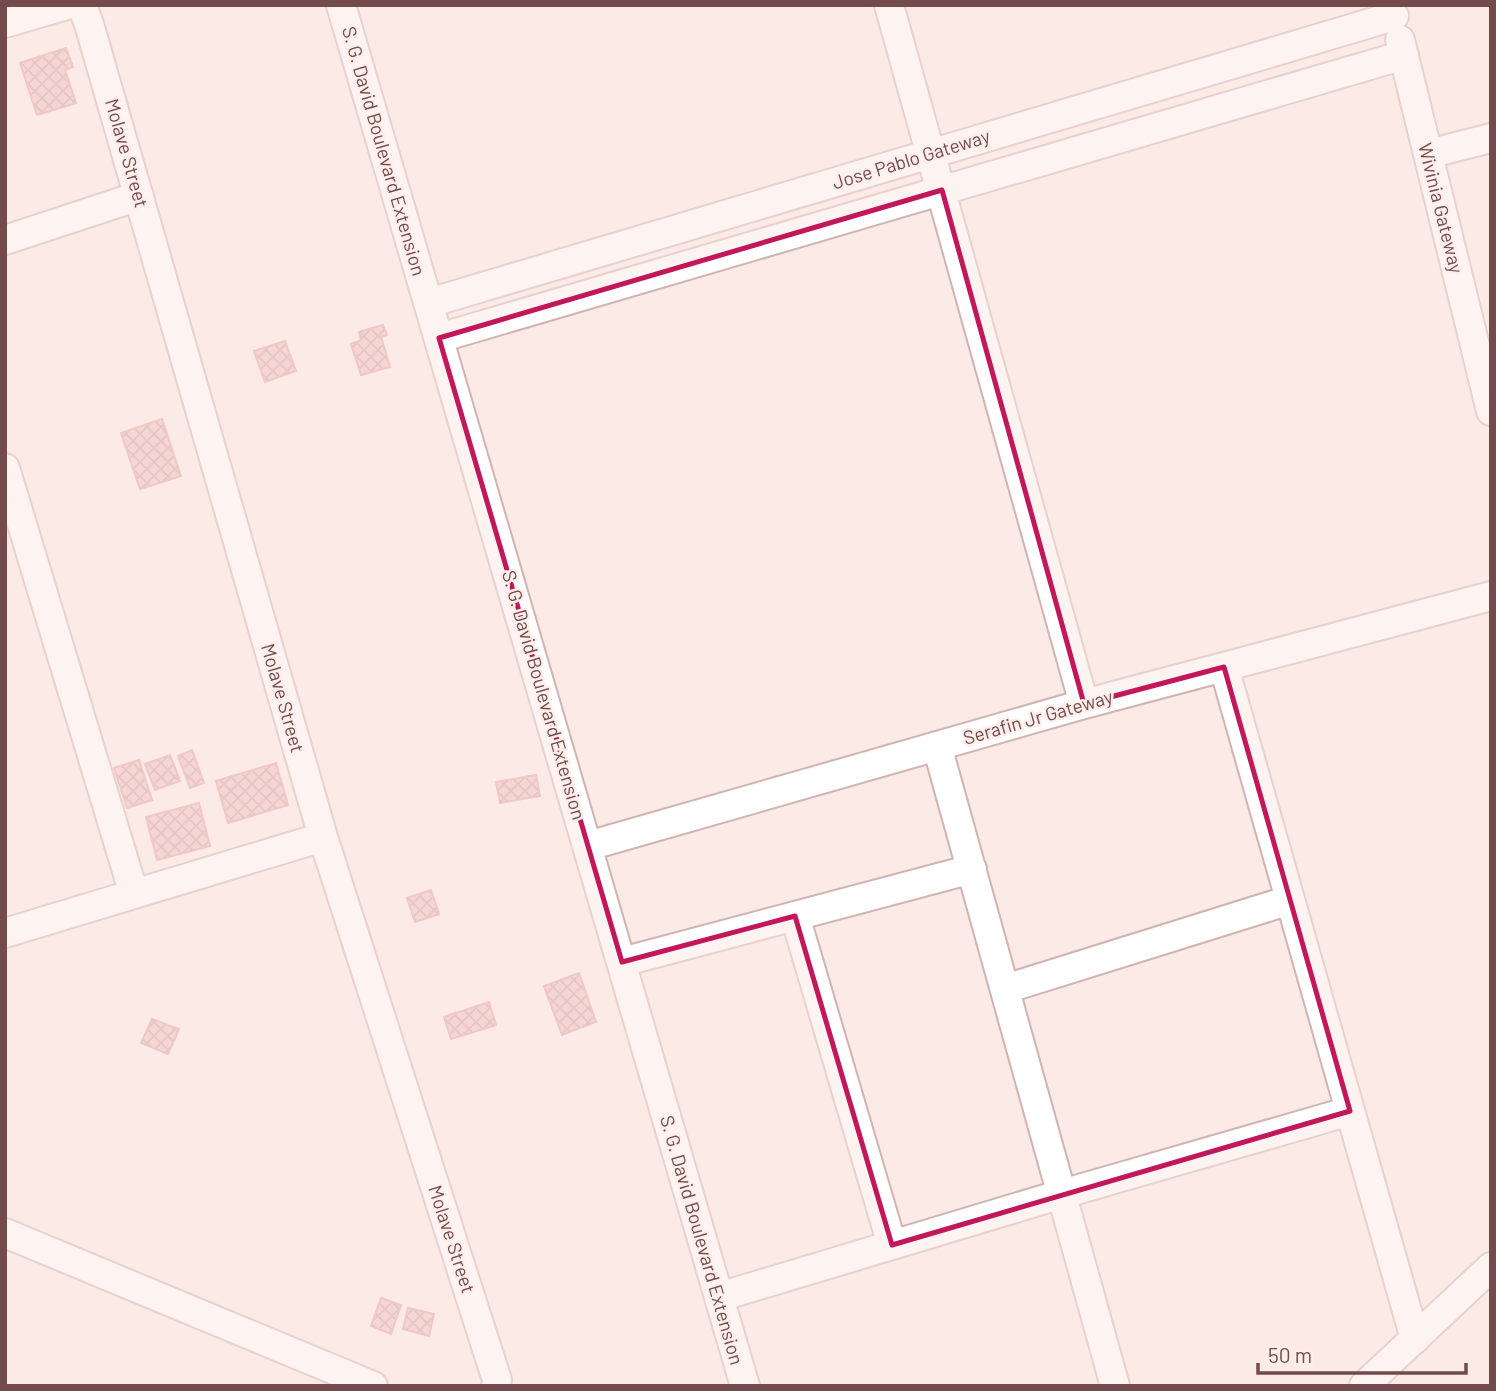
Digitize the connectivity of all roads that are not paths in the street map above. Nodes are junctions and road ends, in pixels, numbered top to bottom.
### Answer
1 (67, 5) edge
2 (82, 5) edge
3 (341, 5) edge
4 (890, 5) edge
5 (1393, 11) edge
6 (5, 23) edge
7 (1404, 55) junction
8 (1491, 138) edge
9 (930, 153) junction
10 (1428, 154) junction
11 (942, 190) junction
12 (139, 196) junction
13 (5, 240) edge
14 (429, 303) junction
15 (439, 338) junction
16 (1491, 411) edge
17 (5, 468) edge
18 (1491, 596) edge
19 (1224, 667) junction
20 (1084, 704) junction
21 (937, 746) junction
22 (323, 837) junction
23 (588, 846) junction
24 (972, 869) junction
25 (134, 894) junction
26 (1290, 900) junction
27 (795, 916) junction
28 (5, 933) edge
29 (622, 962) junction
30 (1005, 989) junction
31 (1350, 1111) junction
32 (1062, 1194) junction
33 (5, 1233) edge
34 (892, 1245) junction
35 (1491, 1267) edge
36 (719, 1297) junction
37 (1415, 1339) junction
38 (373, 1386) edge
39 (496, 1386) edge
40 (745, 1386) edge
41 (1115, 1386) edge
42 (1364, 1386) edge

1 - 6 street
2 - 12 street, Molave Street
3 - 14 street, S. G. David Boulevard Extension
4 - 9 street
5 - 7 street, Wivinia Gateway
5 - 9 street, Jose Pablo Gateway
7 - 10 street, Wivinia Gateway
7 - 11 street, Jose Pablo Gateway
8 - 10 street
9 - 11 street
9 - 14 street, Jose Pablo Gateway
10 - 16 street, Wivinia Gateway
11 - 15 street, Jose Pablo Gateway
11 - 20 street
12 - 13 street
12 - 22 street, Molave Street
14 - 15 street, S. G. David Boulevard Extension
15 - 23 street, S. G. David Boulevard Extension
17 - 25 street
18 - 19 street, Serafin Jr Gateway
19 - 20 street, Serafin Jr Gateway
19 - 26 street
20 - 21 street, Serafin Jr Gateway
21 - 23 street, Serafin Jr Gateway
21 - 24 street
22 - 25 street
22 - 39 street, Molave Street
23 - 29 street, S. G. David Boulevard Extension
24 - 27 street
24 - 30 street
25 - 28 street
26 - 30 street
26 - 31 street
27 - 29 street
27 - 34 street
29 - 36 street, S. G. David Boulevard Extension
30 - 32 street
31 - 32 street
31 - 37 street
32 - 34 street
32 - 41 street
33 - 38 street
34 - 36 street
35 - 37 street
36 - 40 street, S. G. David Boulevard Extension
37 - 42 street

